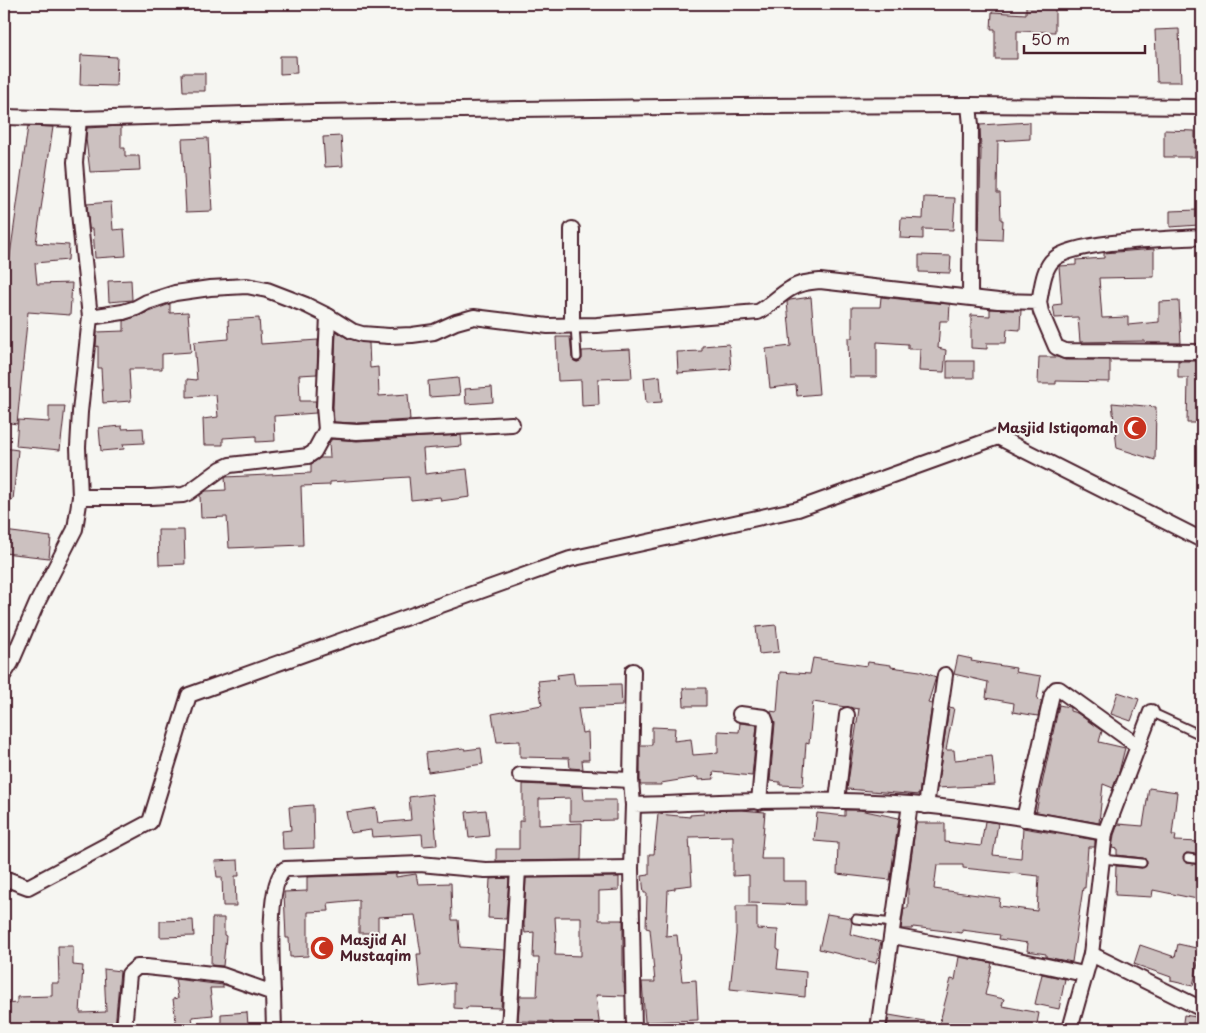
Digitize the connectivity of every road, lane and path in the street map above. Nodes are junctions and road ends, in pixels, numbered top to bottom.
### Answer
1 (969, 106) junction
2 (1202, 108) edge
3 (4, 117) edge
4 (79, 119) junction
5 (572, 230) dead end
6 (1202, 237) edge
7 (970, 297) junction
8 (1039, 302) junction
9 (328, 316) junction
10 (90, 317) junction
11 (574, 326) junction
12 (1202, 352) edge
13 (577, 357) dead end
14 (512, 424) dead end
15 (326, 430) junction
16 (80, 496) junction
17 (1202, 540) edge
18 (633, 671) dead end
19 (4, 674) edge
20 (945, 675) dead end
21 (1151, 712) joint
22 (740, 714) dead end
23 (847, 714) dead end
24 (1202, 735) edge
25 (1138, 746) junction
26 (520, 774) dead end
27 (631, 780) junction
28 (837, 801) junction
29 (759, 802) junction
30 (910, 804) junction
31 (633, 805) junction
32 (926, 806) junction
33 (1024, 820) junction
34 (1105, 833) junction
35 (1188, 858) dead end
36 (1102, 859) junction
37 (1202, 860) edge
38 (1142, 863) dead end
39 (630, 868) junction
40 (518, 869) junction
41 (4, 878) edge
42 (856, 919) dead end
43 (893, 930) junction
44 (1091, 954) junction
45 (1084, 974) junction
46 (273, 994) junction
47 (1202, 1009) edge
48 (124, 1029) edge
49 (274, 1029) edge
50 (510, 1029) edge
51 (634, 1029) edge
52 (878, 1029) edge
53 (1070, 1029) edge

1 - 2 street
1 - 4 street
1 - 7 street
3 - 4 street
4 - 10 street
5 - 11 street
6 - 8 street
7 - 8 street
7 - 11 street
8 - 12 street
9 - 10 street
9 - 11 street
9 - 15 street
10 - 16 street
11 - 13 lane
14 - 15 street
15 - 16 street
16 - 19 street
17 - 41 street
18 - 27 street
20 - 32 street
21 - 24 lane
21 - 25 street
22 - 29 street
23 - 28 street
25 - 33 street
25 - 34 street
26 - 27 street
27 - 31 street
28 - 29 street
28 - 30 street
29 - 31 street
30 - 32 street
30 - 43 street
31 - 39 street
32 - 33 street
33 - 34 street
34 - 36 street
35 - 37 lane
36 - 38 lane
36 - 44 street
39 - 40 street
39 - 51 street
40 - 46 street
40 - 50 street
42 - 43 lane
43 - 45 street
43 - 52 street
44 - 45 street
44 - 47 street
45 - 53 street
46 - 48 street
46 - 49 street

